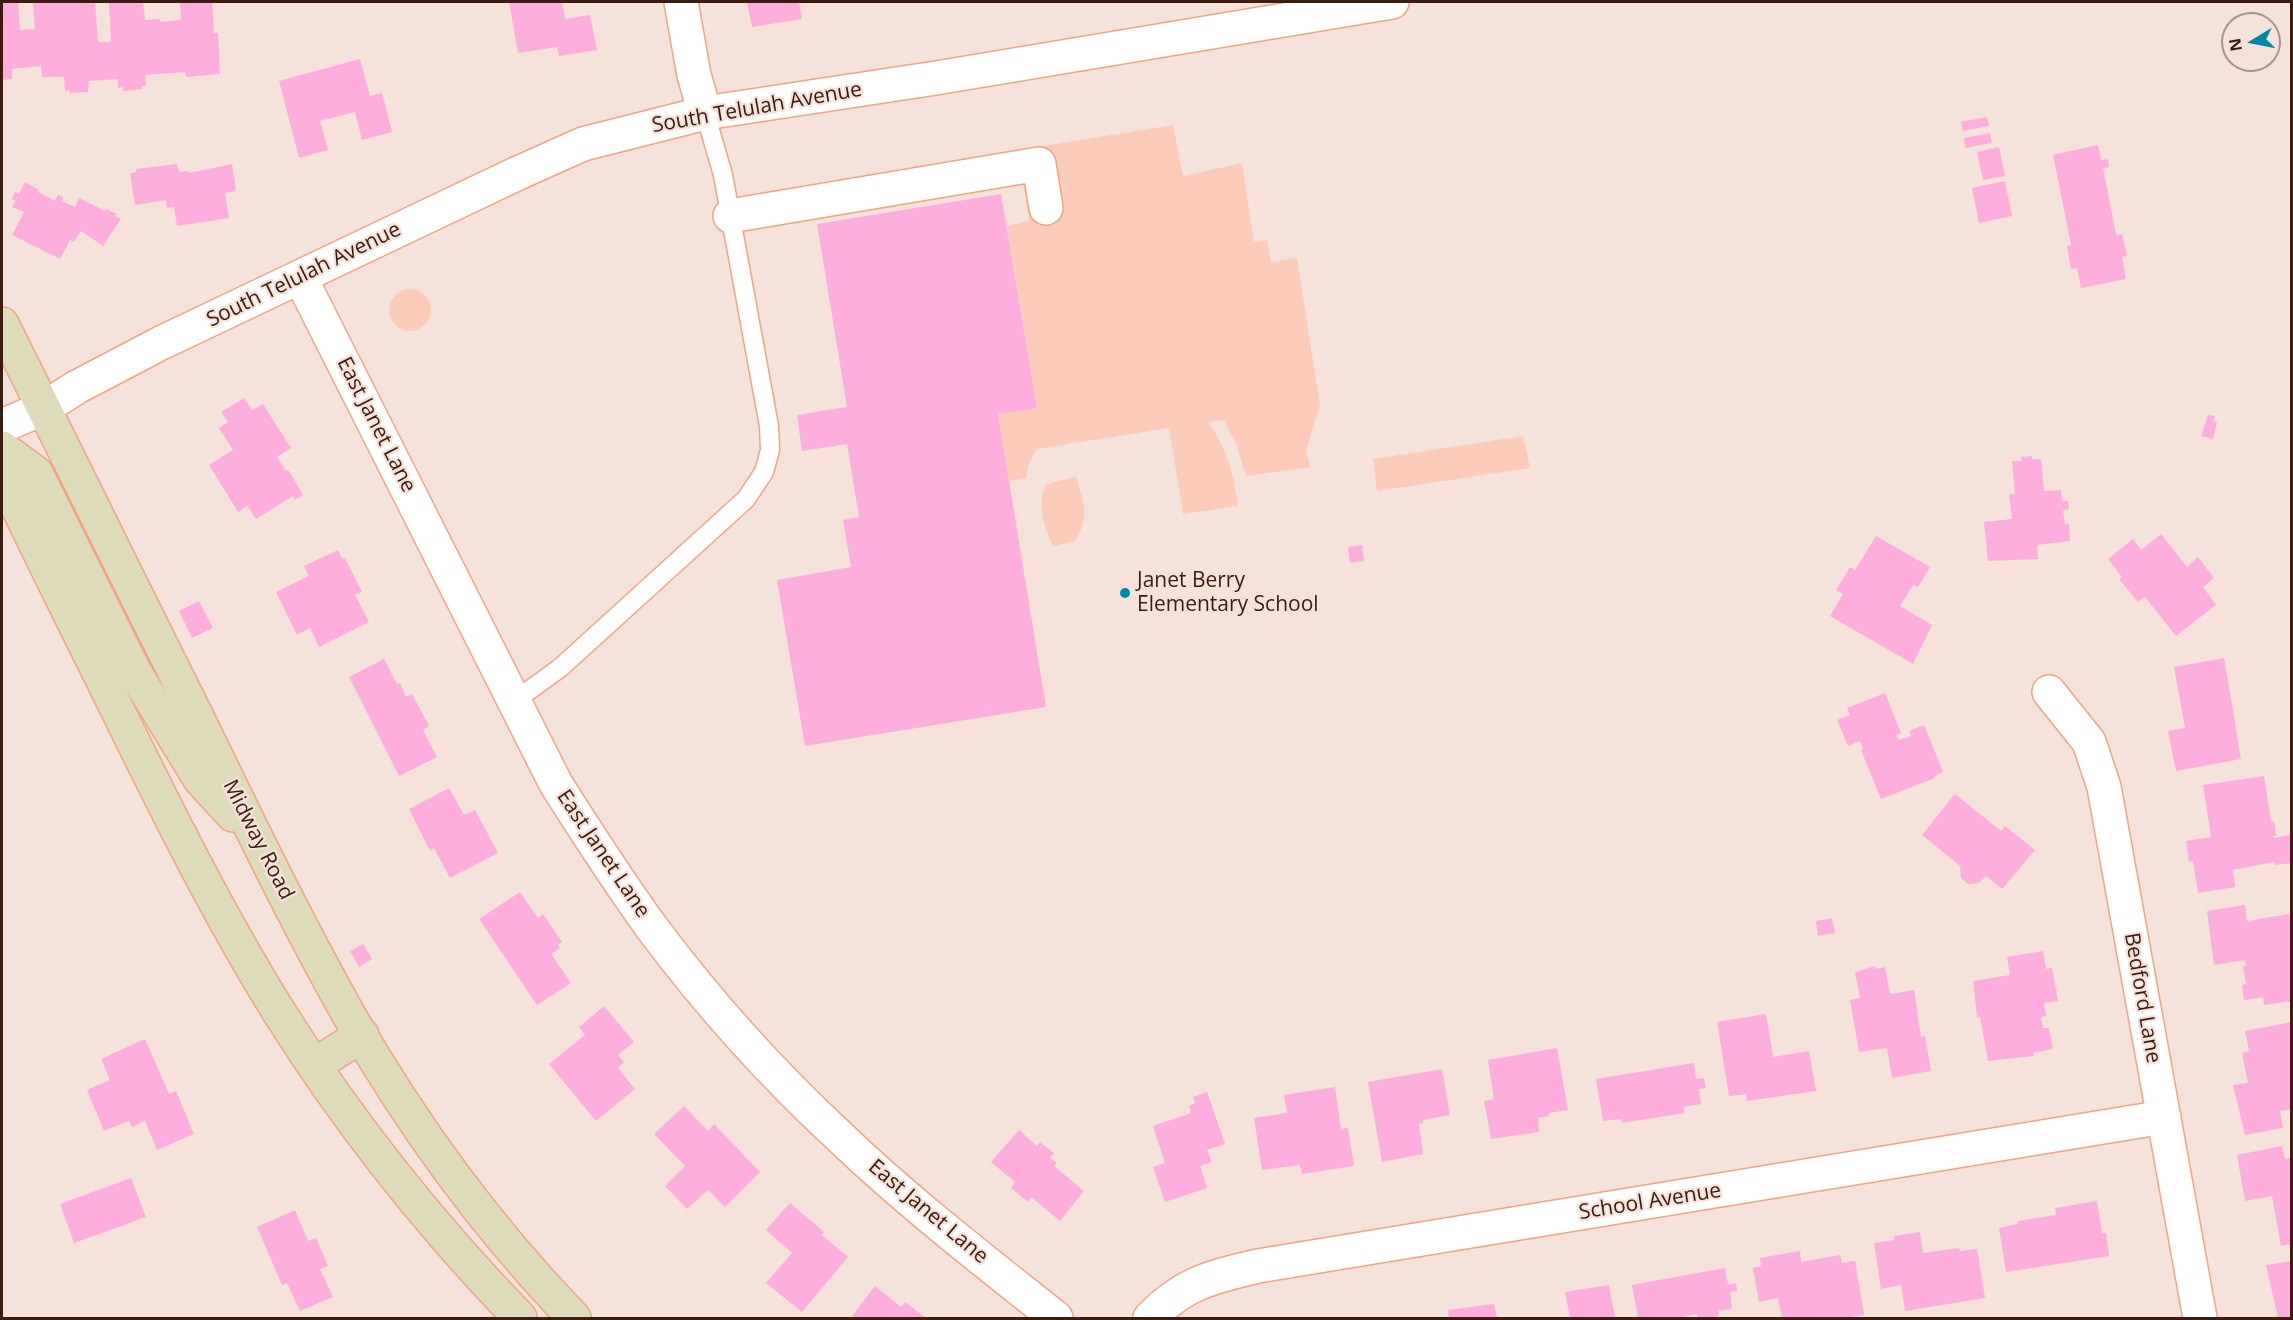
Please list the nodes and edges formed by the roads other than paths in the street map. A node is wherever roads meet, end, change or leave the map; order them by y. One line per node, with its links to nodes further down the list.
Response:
1 (681, 2): 4 (street)
2 (1386, 2): 3 (street, South Telulah Avenue); 4 (street, South Telulah Avenue)
3 (1392, 2)
4 (705, 113): 6 (lane); 7 (street, South Telulah Avenue)
5 (1046, 208): 6 (street)
6 (730, 216): 15 (lane)
7 (300, 277): 10 (street, South Telulah Avenue); 15 (street, East Janet Lane)
8 (2, 324): 10 (main road, Midway Road)
9 (2, 380): 10 (main road)
10 (44, 408): 11 (street, South Telulah Avenue); 16 (main road, Midway Road)
11 (2, 426)
12 (2, 448): 16 (main road)
13 (2, 474): 18 (main road)
14 (2049, 692): 19 (street, Bedford Lane)
15 (513, 702): 22 (street, East Janet Lane)
16 (259, 843): 17 (main road, Midway Road)
17 (362, 1035): 18 (main road); 21 (main road, Midway Road)
18 (315, 1065): 20 (main road)
19 (2164, 1117): 23 (street, School Avenue); 24 (street, Bedford Lane)
20 (520, 1318)
21 (574, 1318)
22 (1056, 1318)
23 (1150, 1318)
24 (2200, 1318)

